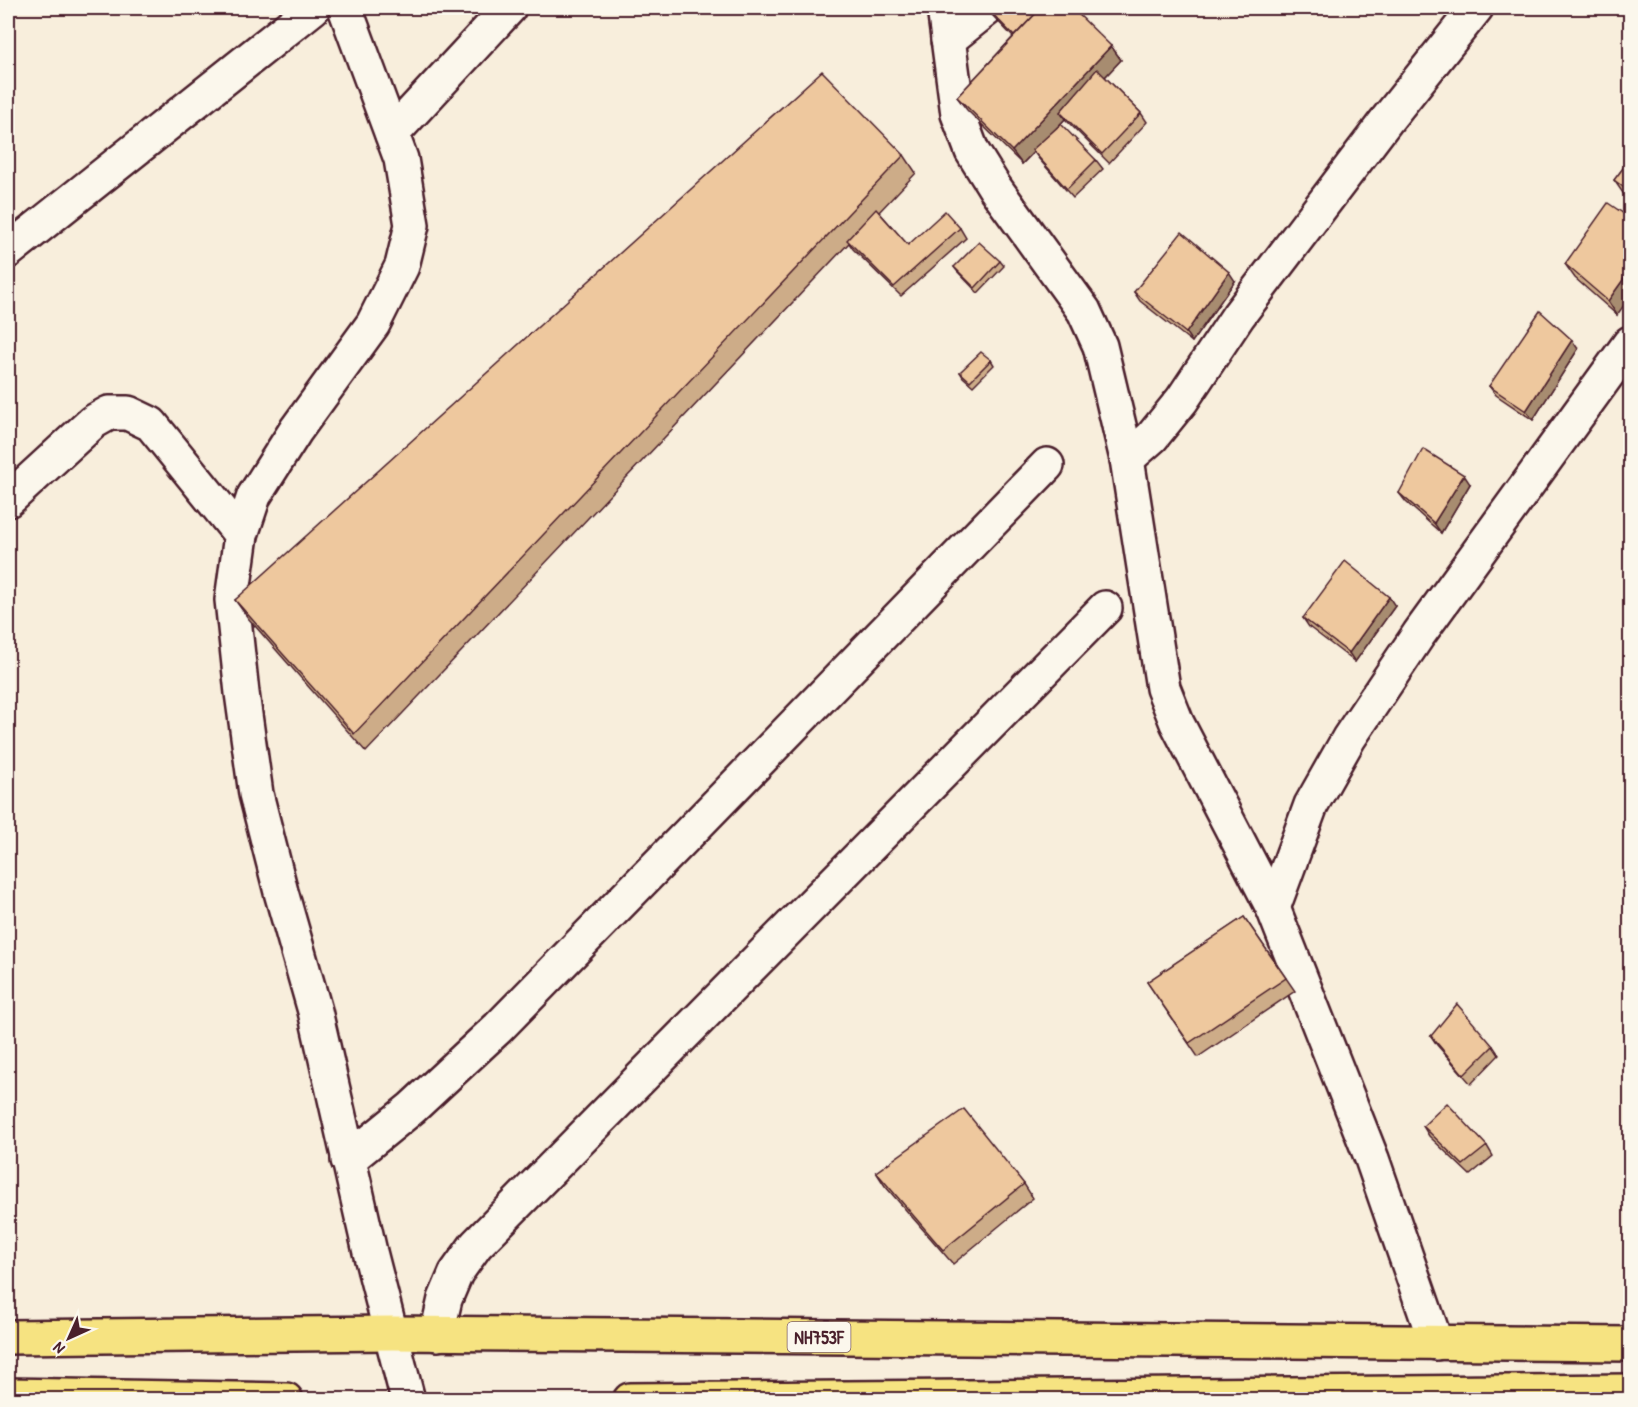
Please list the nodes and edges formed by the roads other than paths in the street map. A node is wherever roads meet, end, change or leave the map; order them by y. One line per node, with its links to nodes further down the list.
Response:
1 (313, 8): 9 (street)
2 (345, 8): 8 (street)
3 (509, 8): 8 (street)
4 (944, 8): 7 (street)
5 (988, 8): 7 (street)
6 (1476, 8): 11 (street)
7 (948, 40): 11 (street)
8 (392, 134): 14 (street)
9 (8, 251)
10 (1630, 343): 16 (street)
11 (1127, 459): 16 (street)
12 (1047, 465): 17 (street)
13 (8, 500): 14 (street)
14 (241, 535): 17 (street)
15 (1105, 608): 19 (street)
16 (1273, 908): 21 (street)
17 (348, 1160): 18 (street)
18 (392, 1333): 19 (highway, NH753F); 20 (highway, NH753F); 30 (street)
19 (437, 1334): 21 (highway, NH753F)
20 (8, 1337)
21 (1436, 1343): 22 (highway, NH753F)
22 (1630, 1344)
23 (1630, 1391): 26 (highway)
24 (8, 1395): 27 (highway)
25 (1329, 1396): 26 (highway); 28 (highway)
26 (1438, 1396)
27 (132, 1398): 29 (highway)
28 (1032, 1398): 31 (highway)
29 (286, 1400)
30 (408, 1400)
31 (630, 1400)

